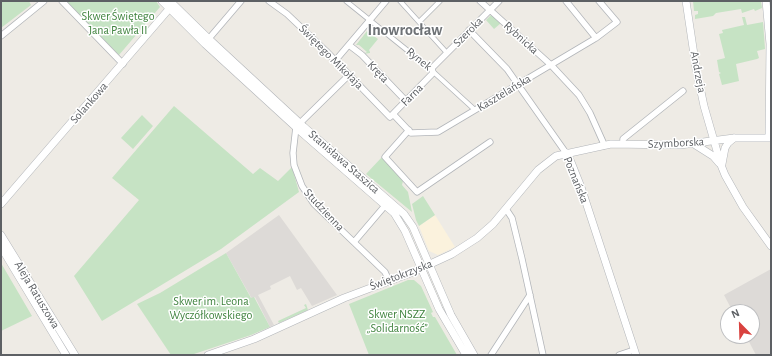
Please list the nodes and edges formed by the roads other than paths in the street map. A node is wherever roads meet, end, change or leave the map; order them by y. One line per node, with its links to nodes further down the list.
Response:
1 (44, 1): 22 (street)
2 (62, 1): 28 (street)
3 (162, 1): 16 (street, Stanisława Staszica)
4 (241, 1): 24 (street)
5 (269, 1): 27 (street, Świętego Mikołaja)
6 (346, 1): 19 (street, Rynek)
7 (386, 1): 19 (street)
8 (400, 1): 20 (street, Rynek)
9 (440, 1): 20 (street)
10 (480, 1): 17 (street, Rybnicka)
11 (499, 1): 17 (street, Szeroka)
12 (566, 1): 23 (street)
13 (599, 1): 23 (street, Kasztelańska)
14 (686, 1): 41 (street, Andrzeja)
15 (766, 1): 18 (street)
16 (172, 4): 24 (street, Stanisława Staszica); 28 (street, Solankowa)
17 (491, 10): 21 (street, Szeroka); 29 (street, Rybnicka)
18 (769, 17): 40 (street)
19 (370, 21): 25 (street); 30 (street, Rynek)
20 (419, 22): 26 (street, Rynek)
21 (469, 30): 26 (street, Szeroka); 32 (street, Poznańska)
22 (1, 36)
23 (596, 38): 29 (street, Kasztelańska)
24 (207, 42): 37 (street, Stanisława Staszica)
25 (349, 45): 27 (street); 34 (street, Kręta)
26 (447, 53): 30 (street, Rynek)
27 (336, 61): 31 (street, Świętego Mikołaja)
28 (123, 64): 48 (street, Solankowa)
29 (551, 65): 32 (street, Kasztelańska); 45 (street, Rybnicka)
30 (433, 73): 34 (street, Farna); 35 (street)
31 (349, 75): 36 (street, Świętego Mikołaja); 37 (street)
32 (518, 85): 35 (street, Kasztelańska); 46 (street, Poznańska)
33 (683, 91): 43 (street)
34 (406, 101): 36 (street, Farna)
35 (475, 110): 38 (street, Kasztelańska)
36 (391, 116): 38 (street, Świętego Mikołaja)
37 (298, 125): 52 (street, Studzienna); 55 (street, Stanisława Staszica); 56 (street, Stanisława Staszica)
38 (409, 130): 42 (street)
39 (734, 138): 40 (street); 41 (street); 47 (street)
40 (770, 138)
41 (715, 141): 44 (street, Szymborska); 47 (street, Szymborska)
42 (490, 142)
43 (623, 144): 44 (street, Szymborska); 45 (street, Szymborska)
44 (694, 144): 47 (street)
45 (604, 146): 46 (street, Szymborska)
46 (566, 153): 50 (street, Świętokrzyska); 60 (street, Poznańska)
47 (721, 165): 53 (street, Szymborska)
48 (1, 204)
49 (383, 208): 52 (street)
50 (506, 209): 55 (street, Świętokrzyska); 58 (street)
51 (1, 235): 59 (street, Aleja Ratuszowa)
52 (354, 242): 57 (street, Studzienna)
53 (771, 246)
54 (1, 247): 59 (street, Aleja Ratuszowa)
55 (429, 265): 56 (street, Świętokrzyska); 65 (street, Stanisława Staszica)
56 (421, 268): 57 (street, Świętokrzyska); 64 (street, Stanisława Staszica)
57 (389, 280): 63 (street, Świętokrzyska)
58 (530, 296): 66 (street); 67 (street)
59 (62, 343): 61 (street, Aleja Ratuszowa); 62 (street, Aleja Ratuszowa)
60 (635, 353): 68 (street)
61 (66, 355)
62 (75, 355)
63 (208, 355)
64 (466, 355)
65 (474, 355)
66 (491, 355)
67 (543, 355)
68 (619, 355)

